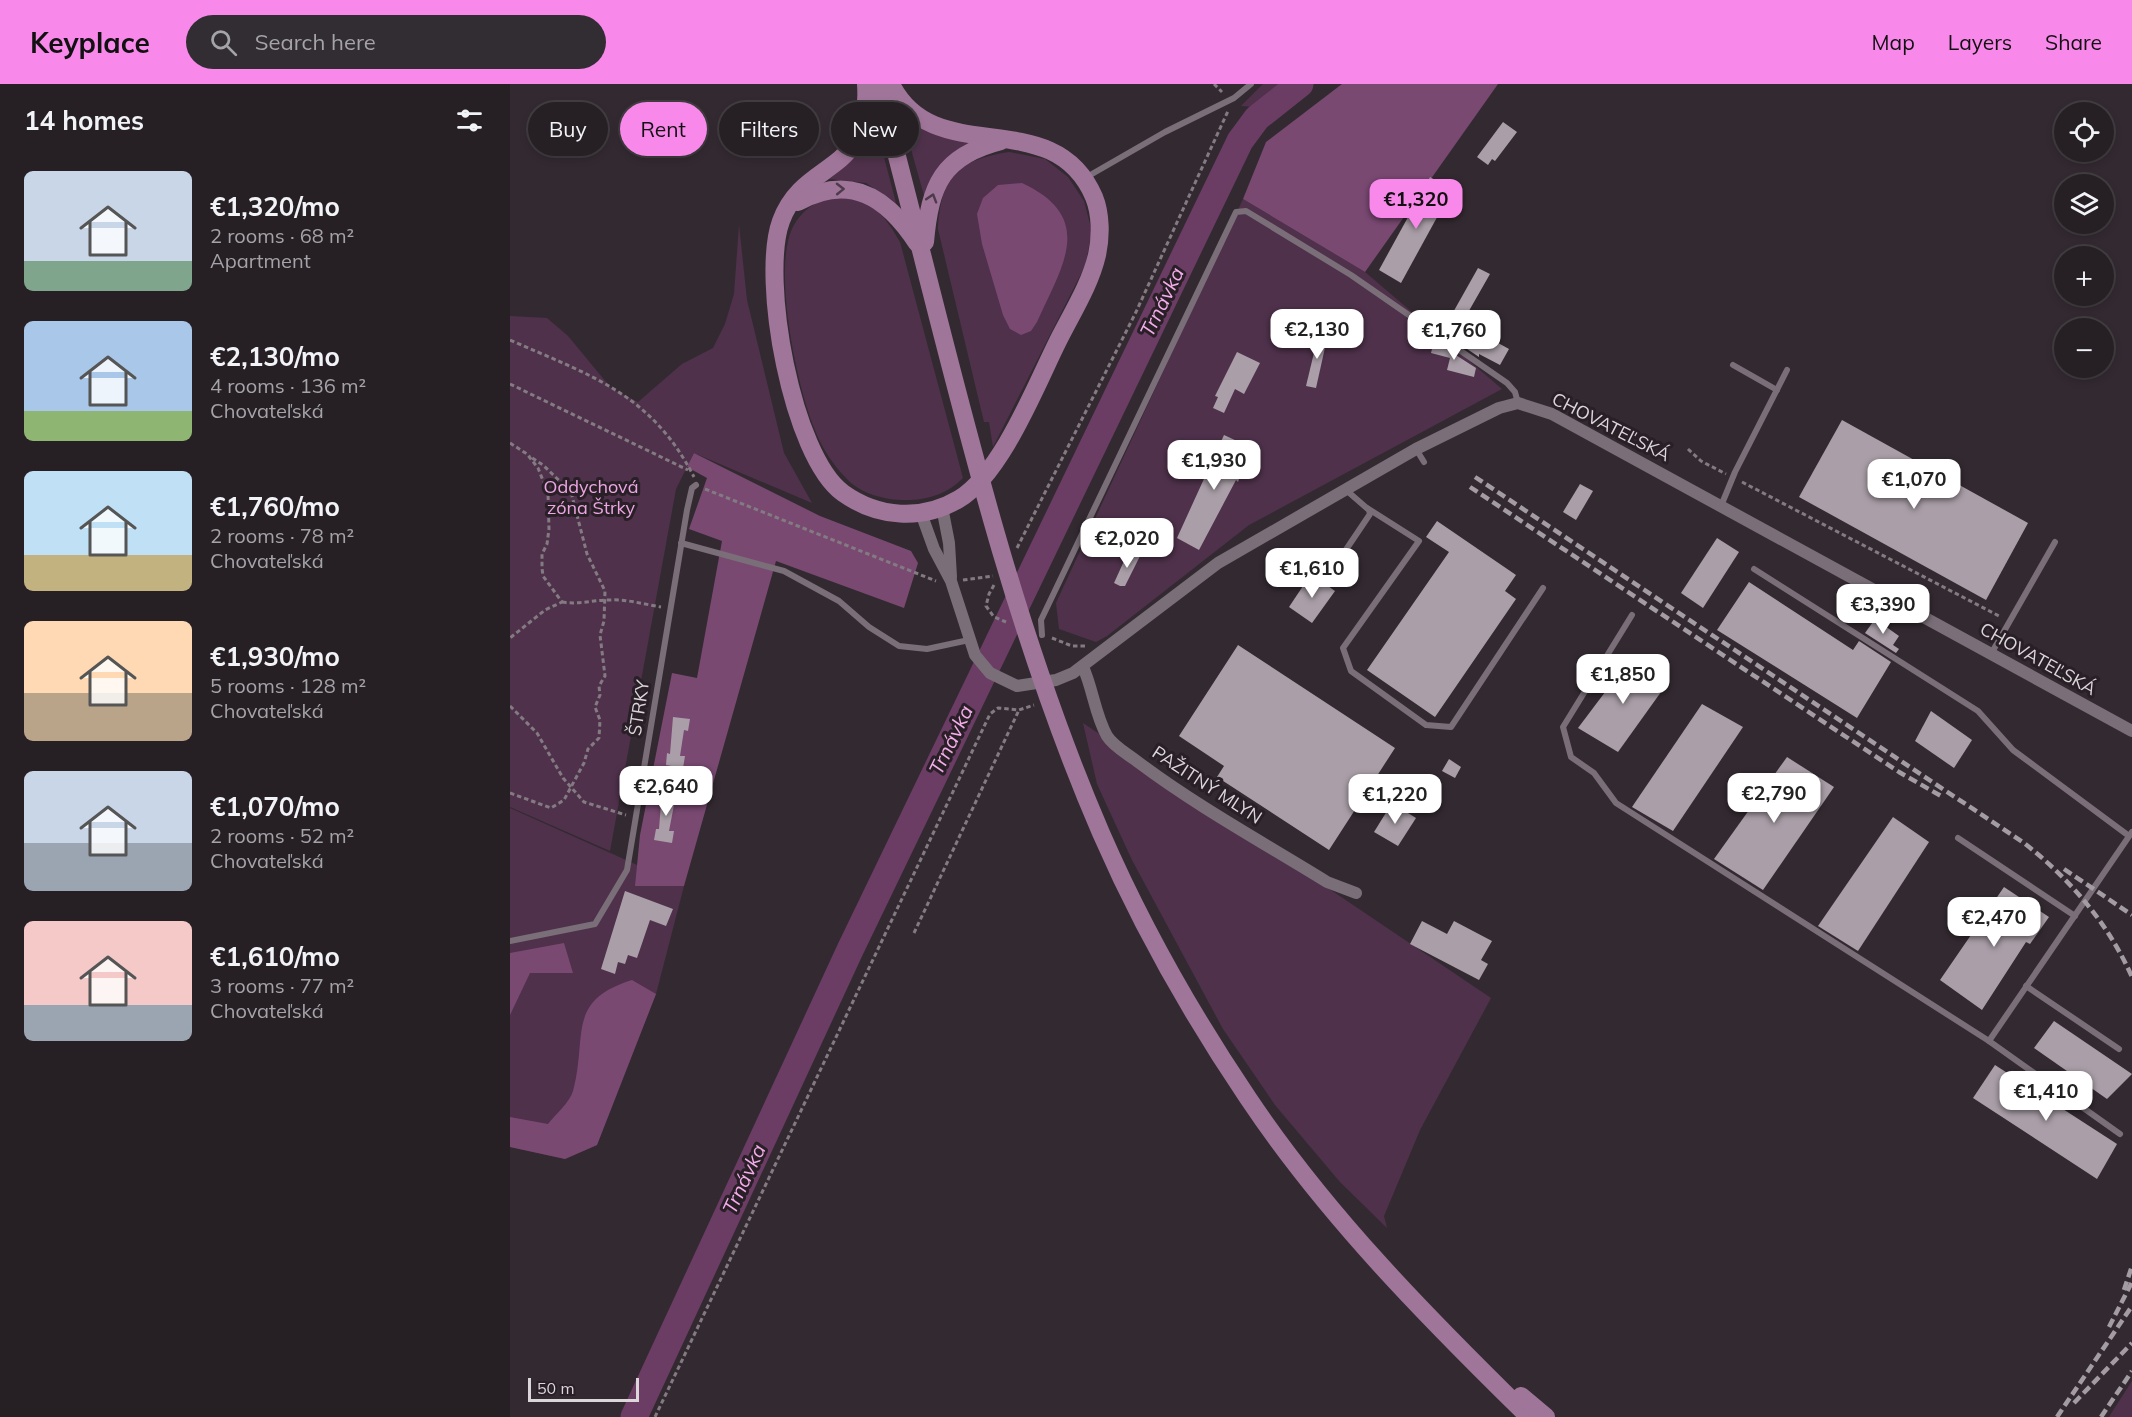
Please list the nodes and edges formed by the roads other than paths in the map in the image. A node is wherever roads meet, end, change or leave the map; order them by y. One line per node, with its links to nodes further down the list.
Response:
1 (866, 84): 7 (main road)
2 (878, 84): 8 (main road)
3 (891, 84): 5 (main road)
4 (1251, 84): 6 (lane)
5 (1010, 138): 6 (main road); 8 (main road, one-way to 5)
6 (1084, 178): 18 (main road)
7 (787, 209): 8 (main road, one-way to 8); 20 (main road)
8 (924, 256): 42 (main road)
9 (1733, 365): 11 (lane)
10 (1787, 370): 11 (lane)
11 (1777, 390): 17 (lane)
12 (1518, 403): 13 (street); 17 (street, CHOVATEĽSKÁ); 28 (lane)
13 (1416, 449): 14 (lane); 16 (street)
14 (1425, 462)
15 (696, 485): 22 (lane, ŠTRKY)
16 (1346, 490): 19 (lane); 31 (street)
17 (1721, 506): 30 (street, CHOVATEĽSKÁ)
18 (942, 507): 20 (main road); 25 (street)
19 (1366, 508): 23 (lane); 26 (lane)
20 (921, 513): 25 (street)
21 (2055, 542): 30 (lane)
22 (681, 543): 29 (lane); 37 (lane, ŠTRKY)
23 (1333, 569)
24 (1754, 569): 33 (lane)
25 (946, 581): 29 (street)
26 (1543, 588)
27 (1632, 615): 39 (lane)
28 (1042, 635)
29 (969, 640): 31 (street)
30 (1991, 654): 32 (street, CHOVATEĽSKÁ)
31 (1083, 667): 35 (street, PAŽITNÝ MLYN)
32 (2132, 731)
33 (2131, 834): 36 (lane)
34 (1958, 838): 36 (lane)
35 (1356, 893)
36 (2074, 916): 38 (lane)
37 (510, 941)
38 (2026, 986): 39 (lane); 40 (lane)
39 (1989, 1041): 41 (lane)
40 (2118, 1048)
41 (2120, 1134)
42 (1474, 1361): 43 (main road); 44 (main road)
43 (1529, 1417)
44 (1546, 1417)

